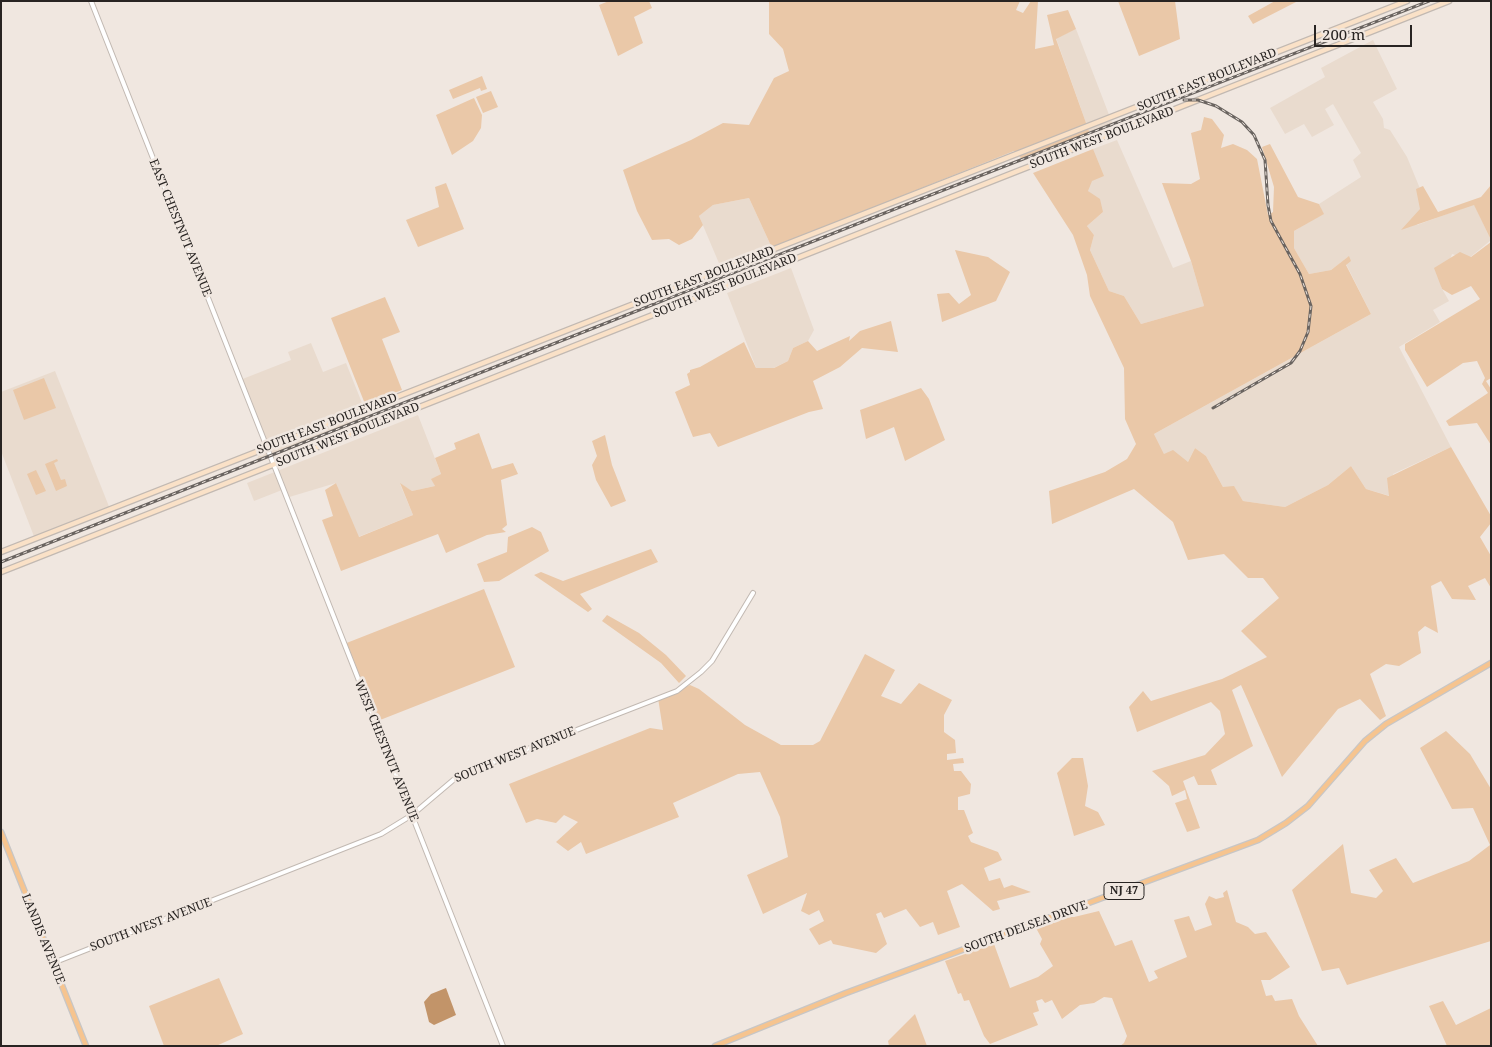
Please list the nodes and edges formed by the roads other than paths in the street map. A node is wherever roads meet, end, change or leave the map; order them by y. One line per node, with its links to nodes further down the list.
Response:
1 (91, 1): 6 (street, EAST CHESTNUT AVENUE)
2 (1407, 1): 4 (main road, SOUTH EAST BOULEVARD)
3 (1449, 1): 5 (main road, SOUTH WEST BOULEVARD)
4 (678, 288): 5 (main road); 6 (main road, SOUTH EAST BOULEVARD)
5 (684, 302): 8 (main road, SOUTH WEST BOULEVARD)
6 (267, 448): 7 (street, EAST CHESTNUT AVENUE); 9 (main road, SOUTH EAST BOULEVARD)
7 (270, 456): 8 (street, WEST CHESTNUT AVENUE)
8 (274, 465): 10 (main road, SOUTH WEST BOULEVARD); 13 (street, WEST CHESTNUT AVENUE)
9 (1, 552)
10 (1, 572)
11 (753, 593): 13 (street, SOUTH WEST AVENUE)
12 (1491, 663): 18 (main road, SOUTH DELSEA DRIVE / NJ 47)
13 (412, 815): 15 (street, SOUTH WEST AVENUE); 17 (street, WEST CHESTNUT AVENUE)
14 (1, 832): 15 (main road, LANDIS AVENUE)
15 (53, 963): 16 (main road, LANDIS AVENUE)
16 (86, 1046)
17 (503, 1046)
18 (715, 1046)

